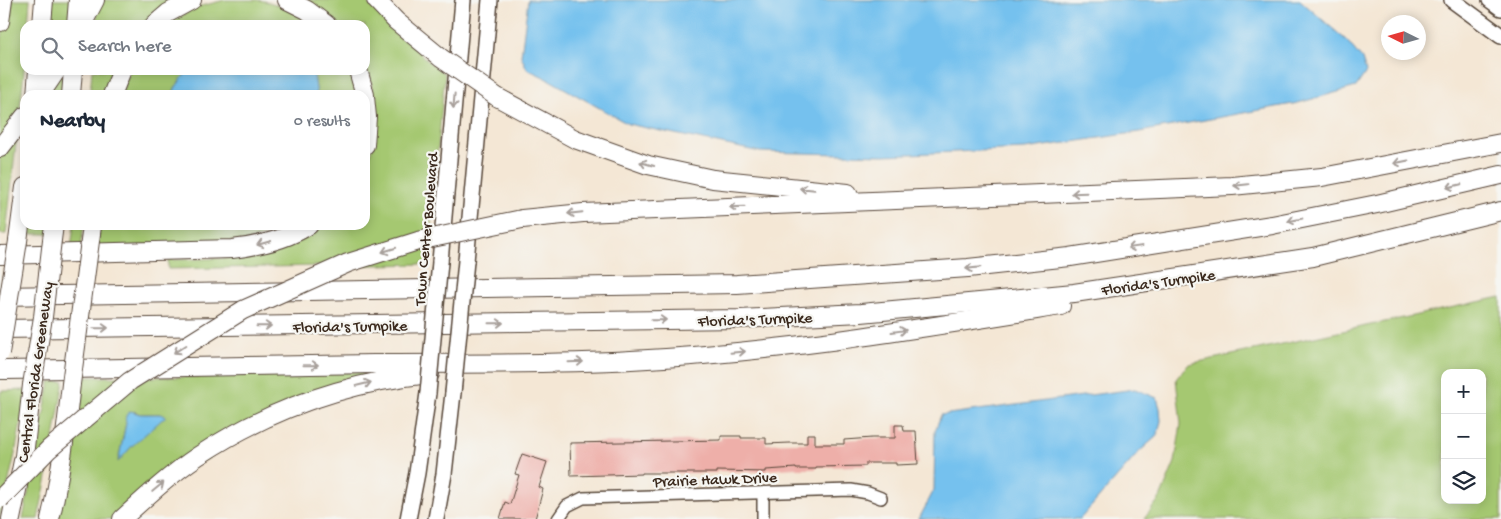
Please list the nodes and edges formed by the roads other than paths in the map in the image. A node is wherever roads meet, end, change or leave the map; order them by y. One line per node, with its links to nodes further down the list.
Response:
1 (3, 0): 18 (highway)
2 (44, 0): 13 (highway)
3 (78, 0): 14 (highway)
4 (95, 0): 15 (highway)
5 (192, 0): 16 (highway)
6 (287, 0): 17 (highway)
7 (376, 0): 34 (highway, one-way to 7, bridge)
8 (464, 0): 53 (main road, Town Center Boulevard, one-way to 53, bridge)
9 (490, 0): 54 (main road, bridge)
10 (1452, 0): 19 (main road)
11 (1490, 0): 12 (main road)
12 (1501, 8)
13 (42, 20)
14 (76, 20)
15 (85, 20)
16 (159, 20)
17 (320, 20)
18 (0, 22)
19 (1501, 36)
20 (38, 75): 25 (highway)
21 (54, 75): 26 (highway)
22 (73, 75): 27 (highway)
23 (120, 75): 28 (highway)
24 (359, 75): 29 (highway)
25 (36, 90)
26 (43, 90)
27 (71, 90)
28 (114, 90)
29 (363, 90)
30 (20, 122): 32 (highway)
31 (1501, 143): 34 (highway, one-way to 34)
32 (0, 148)
33 (1501, 174): 42 (highway, one-way to 42)
34 (961, 198): 49 (highway, one-way to 49, bridge)
35 (1501, 212): 41 (highway, Florida's Turnpike)
36 (20, 226): 44 (highway, bridge)
37 (91, 230): 51 (highway, bridge)
38 (299, 230): 40 (highway, one-way to 40)
39 (53, 232): 50 (highway, Central Florida GreeneWay, bridge)
40 (0, 256)
41 (1312, 257): 43 (highway, Florida's Turnpike, one-way to 41); 45 (highway, one-way to 41)
42 (0, 296)
43 (0, 329)
44 (0, 353)
45 (527, 363): 46 (highway, one-way to 45); 52 (highway, one-way to 45)
46 (0, 370)
47 (763, 493): 48 (street, Prairie Hawk Drive); 55 (street, Prairie Hawk Drive); 56 (street)
48 (881, 498)
49 (0, 499)
50 (10, 519)
51 (50, 519)
52 (122, 519)
53 (408, 519)
54 (436, 519)
55 (558, 519)
56 (763, 519)

